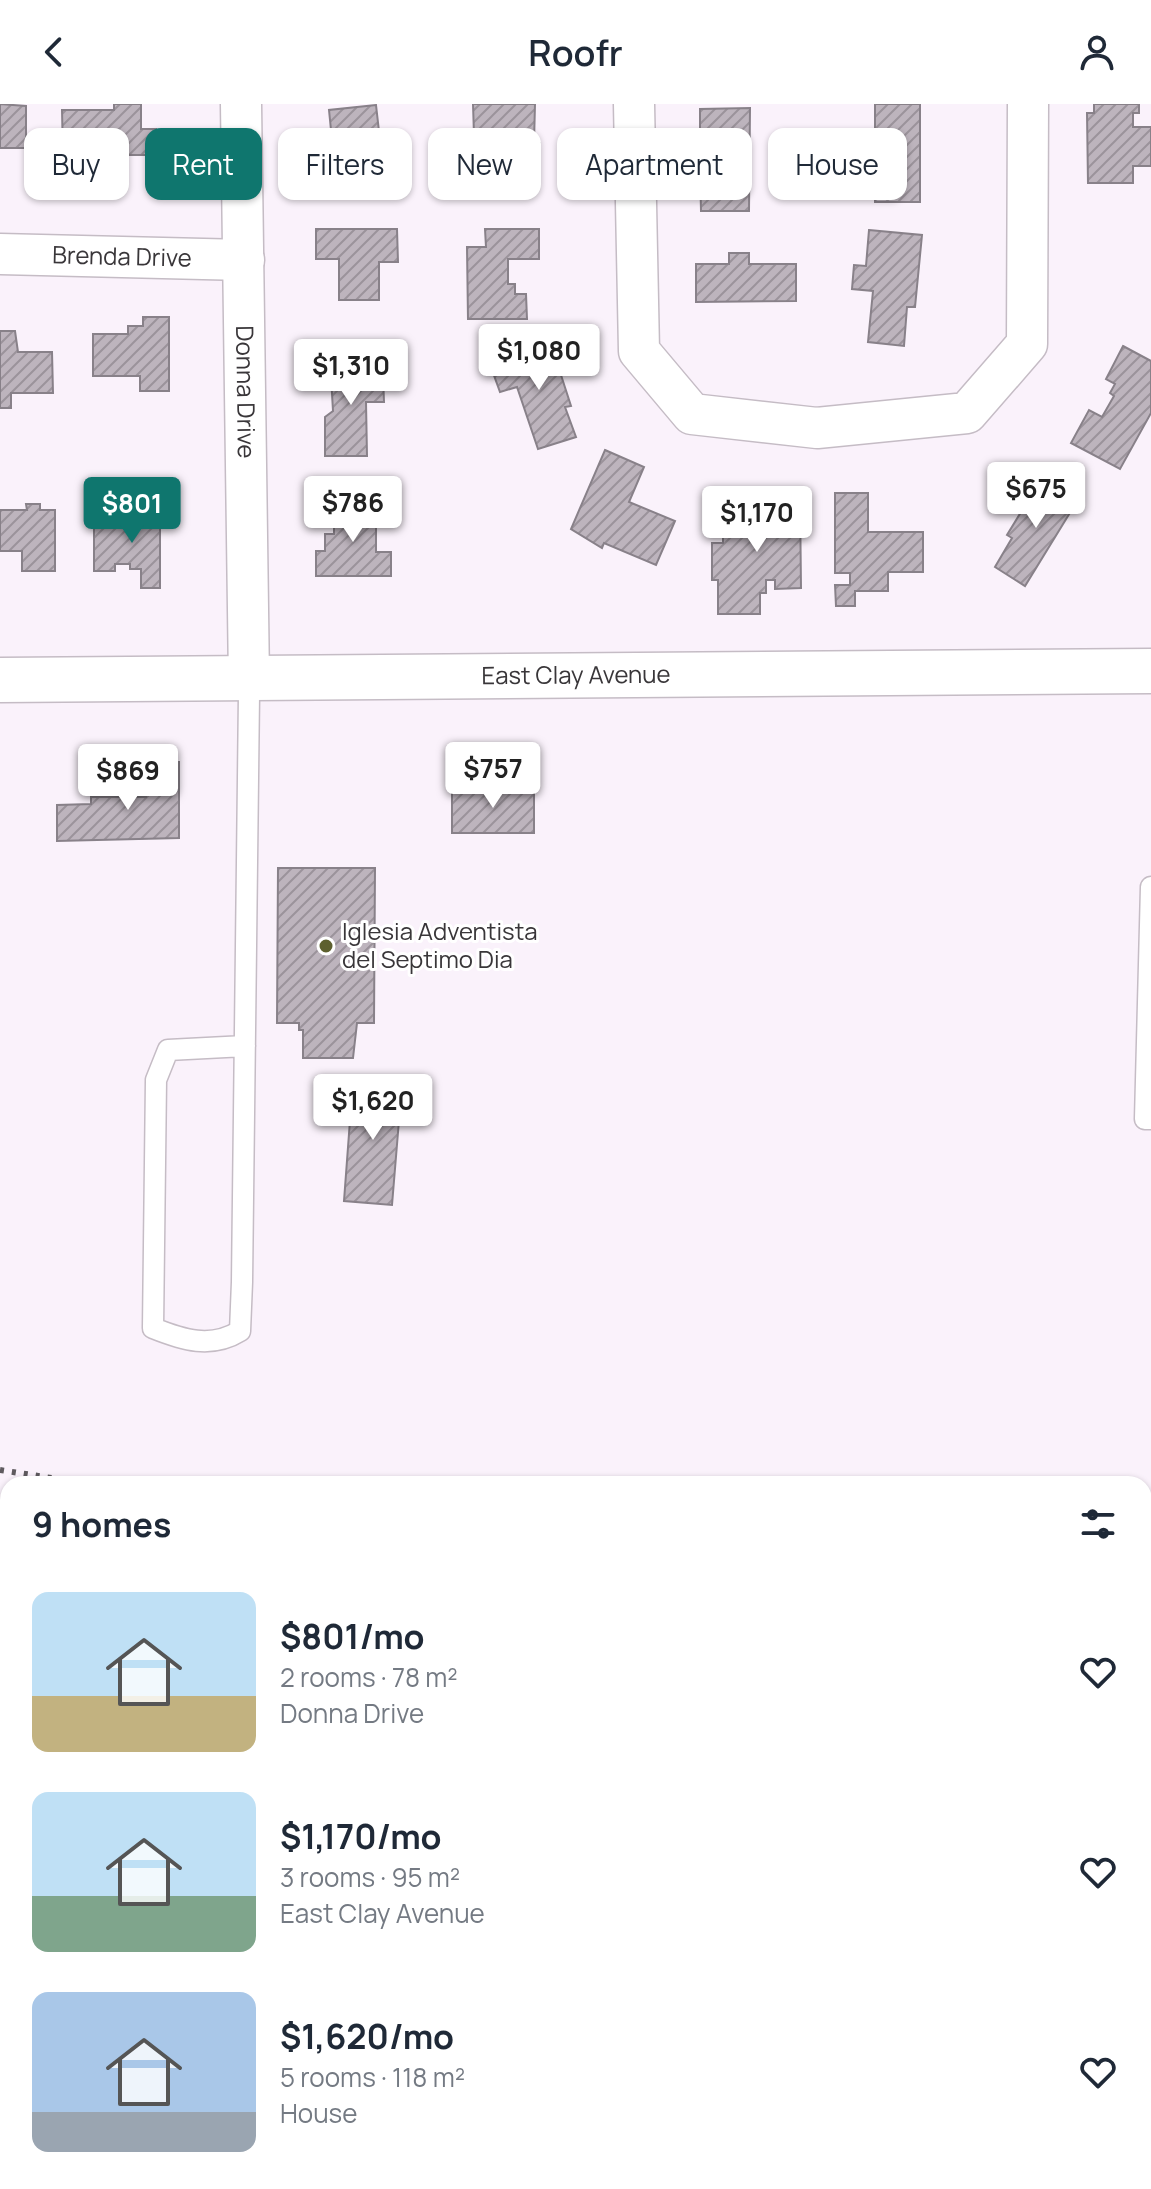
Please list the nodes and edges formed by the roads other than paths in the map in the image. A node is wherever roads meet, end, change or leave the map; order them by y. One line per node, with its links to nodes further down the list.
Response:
1 (241, 104): 5 (street, Donna Drive)
2 (634, 104): 3 (street)
3 (1028, 104)
4 (0, 254): 5 (street, Brenda Drive)
5 (244, 260): 8 (street, Donna Drive)
6 (1151, 671): 8 (street, East Clay Avenue)
7 (0, 680): 8 (street, East Clay Avenue)
8 (249, 681): 10 (lane)
9 (1151, 887): 11 (lane)
10 (245, 1046): 10 (lane)
11 (1151, 1119)

